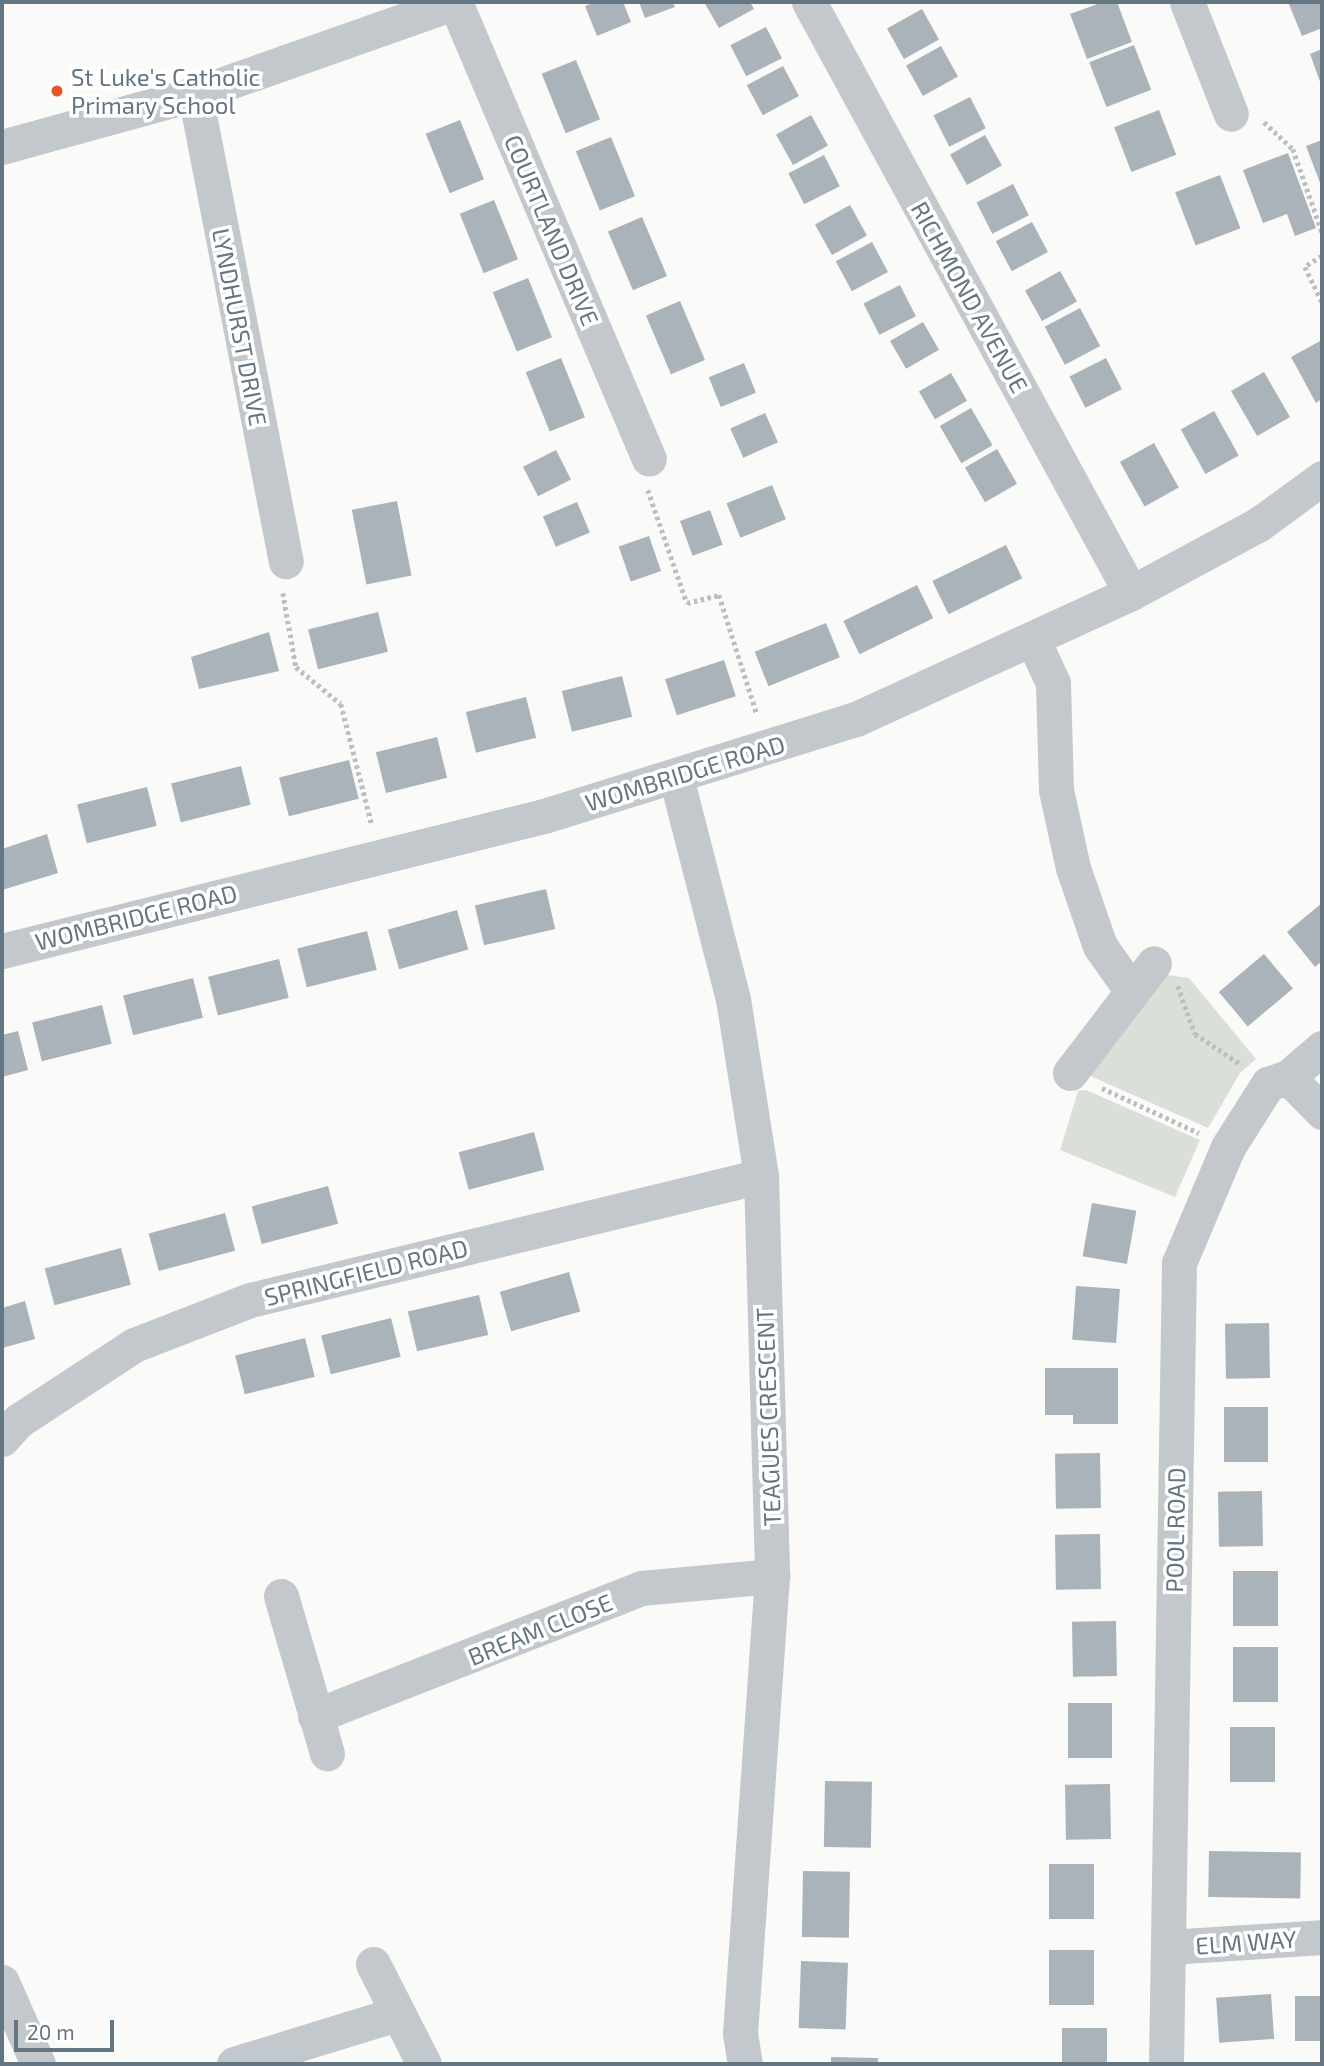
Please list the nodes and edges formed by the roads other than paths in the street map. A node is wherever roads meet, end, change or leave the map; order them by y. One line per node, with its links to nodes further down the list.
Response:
1 (456, 2): 4 (street); 7 (street, COURTLAND DRIVE)
2 (809, 2): 10 (street, RICHMOND AVENUE)
3 (1187, 2): 5 (street)
4 (195, 94): 6 (street); 9 (street, LYNDHURST DRIVE)
5 (1231, 114)
6 (2, 147)
7 (649, 458)
8 (1322, 478): 10 (street, WOMBRIDGE ROAD)
9 (286, 561)
10 (1131, 593): 11 (street, WOMBRIDGE ROAD)
11 (1034, 642): 12 (street, WOMBRIDGE ROAD); 15 (street)
12 (676, 778): 13 (street, WOMBRIDGE ROAD); 20 (street, TEAGUES CRESCENT)
13 (2, 951)
14 (1154, 963): 15 (street)
15 (1131, 990): 17 (street)
16 (1322, 1048): 18 (street, POOL ROAD)
17 (1070, 1073)
18 (1278, 1080): 19 (street); 27 (street, POOL ROAD)
19 (1322, 1112)
20 (761, 1176): 21 (street, SPRINGFIELD ROAD); 22 (street, TEAGUES CRESCENT)
21 (2, 1438)
22 (772, 1576): 24 (street, BREAM CLOSE); 34 (street, TEAGUES CRESCENT)
23 (281, 1596): 24 (street)
24 (315, 1716): 25 (street)
25 (327, 1753)
26 (1322, 1937): 27 (street, ELM WAY)
27 (1169, 1947): 35 (street, POOL ROAD)
28 (373, 1964): 30 (street)
29 (2, 1982): 31 (street)
30 (397, 2014): 32 (street); 33 (street)
31 (38, 2064)
32 (234, 2064)
33 (424, 2064)
34 (745, 2064)
35 (1166, 2064)

